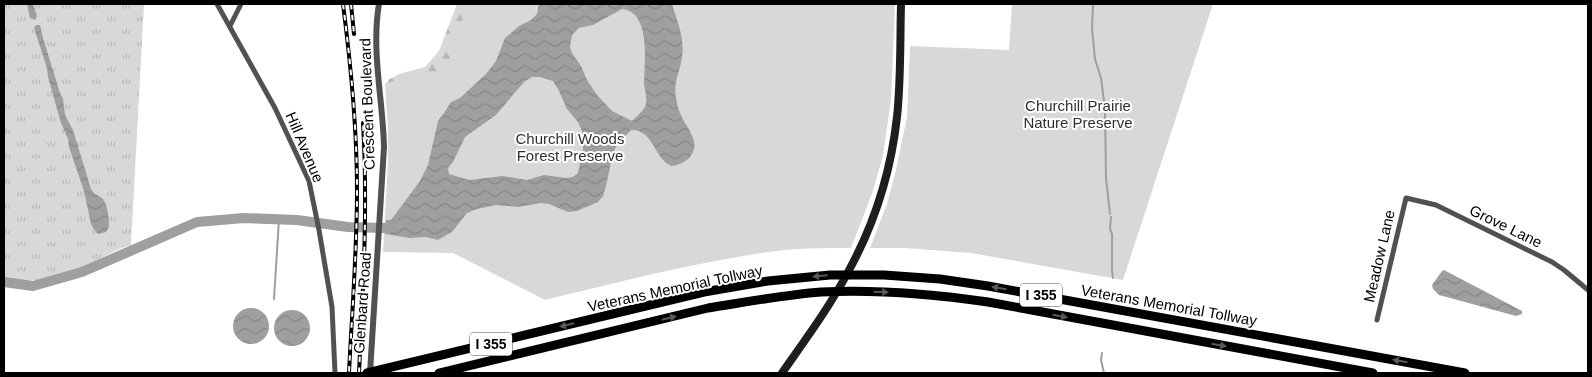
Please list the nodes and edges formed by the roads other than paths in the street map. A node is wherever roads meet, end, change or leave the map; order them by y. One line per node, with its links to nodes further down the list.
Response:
1 (217, 4): 5 (street, Hill Avenue)
2 (241, 4): 5 (street)
3 (378, 4): 7 (street, Crescent Boulevard)
4 (901, 4): 14 (main road)
5 (230, 26): 11 (street, Hill Avenue)
6 (1406, 198): 8 (street, Grove Lane); 9 (street, Meadow Lane)
7 (379, 234): 12 (street, Glenbard Road)
8 (1588, 290)
9 (1377, 320)
10 (1445, 370): 12 (highway, Veterans Memorial Tollway / I 355, one-way to 12); 16 (highway, Veterans Memorial Tollway / I 355); 17 (highway)
11 (335, 373)
12 (369, 373)
13 (439, 373): 15 (highway, Veterans Memorial Tollway / I 355, one-way to 15)
14 (782, 373)
15 (1373, 373)
16 (1465, 373)
17 (1471, 373)

